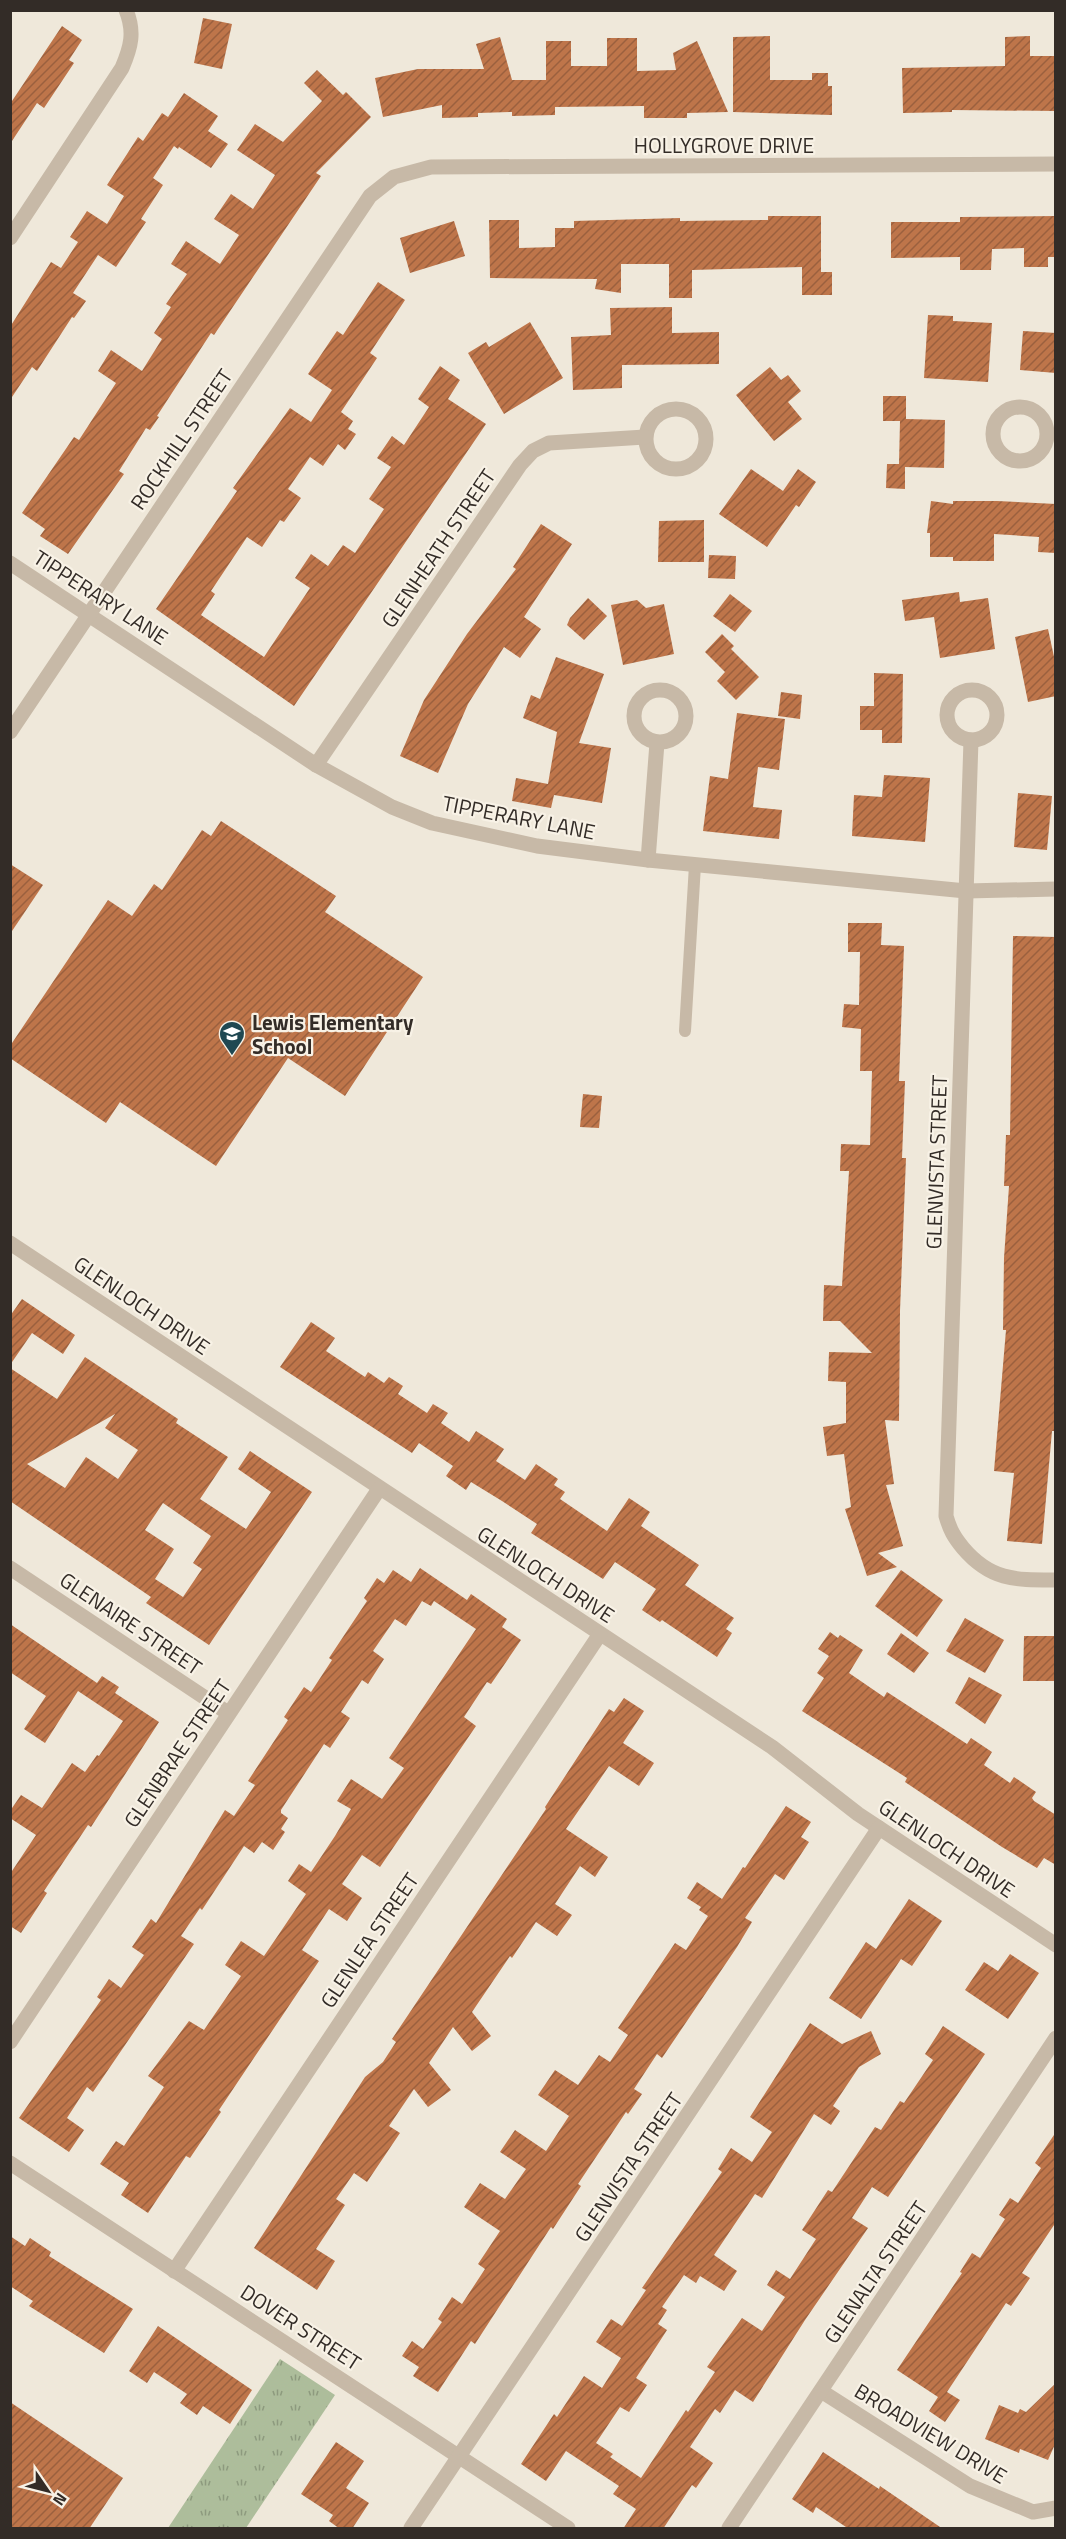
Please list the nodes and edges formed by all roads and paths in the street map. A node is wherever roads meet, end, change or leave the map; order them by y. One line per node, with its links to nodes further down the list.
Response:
1 (126, 10): 4 (street)
2 (1056, 164): 3 (street, HOLLYGROVE DRIVE)
3 (394, 177): 7 (street, ROCKHILL STREET)
4 (10, 238)
5 (645, 437): 5 (street); 11 (street, GLENHEATH STREET)
6 (10, 563): 7 (street, TIPPERARY LANE)
7 (89, 613): 8 (street, ROCKHILL STREET); 11 (street, TIPPERARY LANE)
8 (10, 732)
9 (970, 740): 15 (street, GLENVISTA STREET)
10 (657, 743): 12 (street)
11 (316, 765): 12 (street, TIPPERARY LANE)
12 (648, 860): 13 (street, TIPPERARY LANE)
13 (695, 865): 15 (street, TIPPERARY LANE); 16 (lane)
14 (1056, 889): 15 (street, TIPPERARY LANE)
15 (966, 891): 20 (street, GLENVISTA STREET)
16 (685, 1032)
17 (10, 1243): 18 (street, GLENLOCH DRIVE)
18 (379, 1489): 21 (street, GLENLOCH DRIVE); 22 (street, GLENBRAE STREET)
19 (10, 1568): 22 (street, GLENAIRE STREET)
20 (1056, 1580)
21 (600, 1634): 23 (street, GLENLOCH DRIVE); 28 (street, GLENLEA STREET)
22 (228, 1713): 26 (street, GLENBRAE STREET)
23 (879, 1828): 24 (street, GLENLOCH DRIVE); 30 (street, GLENVISTA STREET)
24 (1056, 1945)
25 (1056, 2038): 29 (street, GLENALTA STREET)
26 (10, 2042)
27 (10, 2163): 28 (street, DOVER STREET)
28 (174, 2271): 30 (street, DOVER STREET)
29 (821, 2391): 31 (street, BROADVIEW DRIVE); 34 (street, GLENALTA STREET)
30 (460, 2456): 32 (street, GLENVISTA STREET); 33 (street, DOVER STREET)
31 (1056, 2508)
32 (411, 2529)
33 (568, 2529)
34 (729, 2529)

